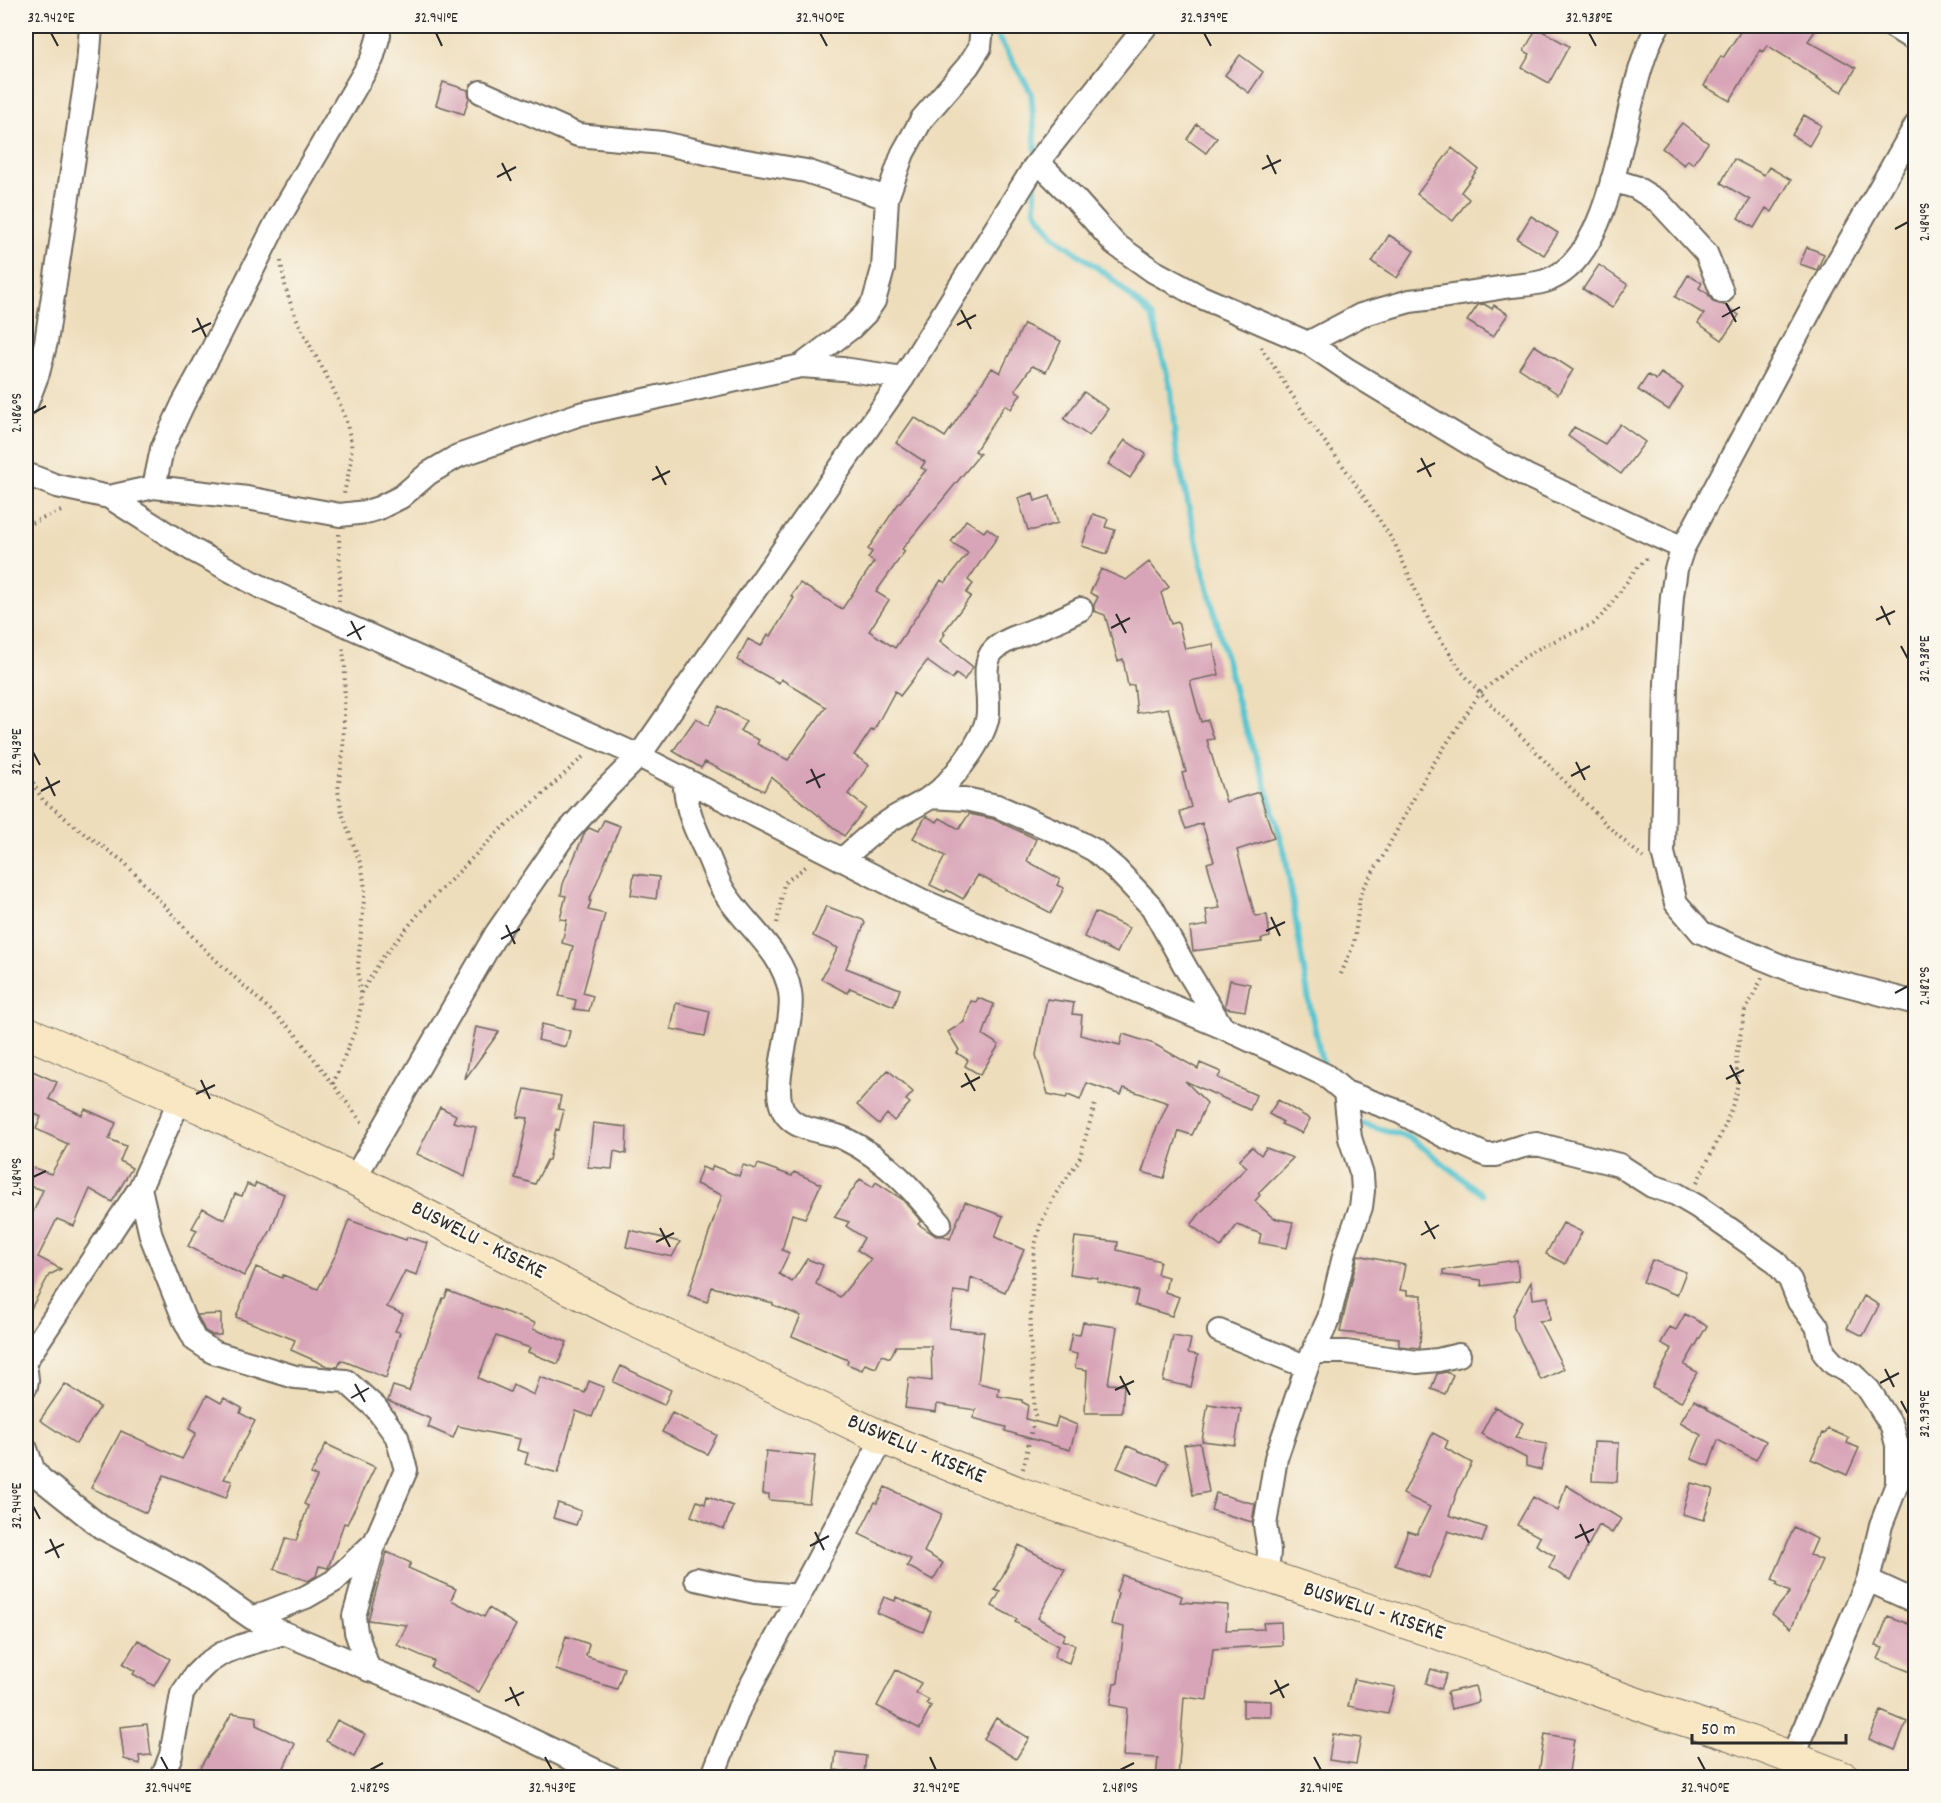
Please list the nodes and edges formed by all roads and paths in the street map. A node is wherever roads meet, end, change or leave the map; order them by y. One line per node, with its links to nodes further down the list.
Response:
1 (91, 26): 19 (street)
2 (378, 26): 13 (street)
3 (1146, 26): 10 (street)
4 (1658, 26): 11 (street)
5 (1892, 26): 7 (street)
6 (981, 36): 12 (street)
7 (1916, 41)
8 (481, 92): 12 (street)
9 (1916, 125): 25 (street)
10 (1041, 158): 16 (street); 18 (street)
11 (1612, 180): 14 (street); 16 (street)
12 (887, 198): 17 (street)
13 (275, 225): 21 (street); 23 (path)
14 (1722, 292)
15 (1258, 343): 28 (path)
16 (1308, 343): 24 (street)
17 (801, 366): 18 (street); 23 (street)
18 (903, 378): 30 (street)
19 (26, 405)
20 (26, 474): 22 (street)
21 (154, 487): 22 (street); 23 (street)
22 (110, 497): 27 (street)
23 (340, 515): 27 (path)
24 (1659, 537): 25 (street); 28 (path)
25 (1683, 548): 35 (street)
26 (1081, 609): 33 (street)
27 (339, 622): 29 (street); 39 (path)
28 (1480, 693): 35 (path); 38 (path)
29 (601, 739): 30 (street); 39 (path)
30 (639, 756): 32 (street); 47 (street)
31 (26, 766): 43 (path)
32 (684, 779): 34 (street); 36 (street)
33 (930, 797): 34 (street); 41 (street)
34 (833, 855): 36 (path); 41 (street)
35 (1671, 882): 37 (street)
36 (772, 953): 51 (street)
37 (1771, 962): 40 (street); 50 (path)
38 (1341, 974)
39 (361, 994): 43 (path)
40 (1916, 1002)
41 (1222, 1027): 44 (street)
42 (26, 1032): 45 (main road, BUSWELU - KISEKE)
43 (333, 1083): 47 (path)
44 (1345, 1092): 50 (street); 55 (street)
45 (180, 1099): 48 (main road, BUSWELU - KISEKE); 49 (street)
46 (1096, 1101): 60 (path)
47 (376, 1142): 48 (street)
48 (354, 1179): 58 (main road, BUSWELU - KISEKE)
49 (140, 1188): 54 (street); 61 (street)
50 (1689, 1201): 64 (street)
51 (940, 1223)
52 (1219, 1331): 55 (street)
53 (1459, 1355): 55 (street)
54 (26, 1360)
55 (1310, 1360): 62 (street)
56 (26, 1371): 57 (street)
57 (26, 1386)
58 (883, 1438): 60 (main road, BUSWELU - KISEKE); 65 (street)
59 (26, 1449): 67 (street)
60 (1019, 1493): 62 (main road, BUSWELU - KISEKE)
61 (375, 1542): 67 (street); 69 (street)
62 (1267, 1576): 70 (main road, BUSWELU - KISEKE)
63 (696, 1579): 65 (street)
64 (1868, 1580): 66 (street); 70 (street)
65 (799, 1596): 73 (street)
66 (1916, 1602)
67 (252, 1618): 68 (street)
68 (284, 1633): 69 (street); 71 (street)
69 (369, 1670): 72 (street)
70 (1792, 1756): 74 (main road, BUSWELU - KISEKE)
71 (162, 1778)
72 (611, 1778)
73 (712, 1778)
74 (1844, 1778)

